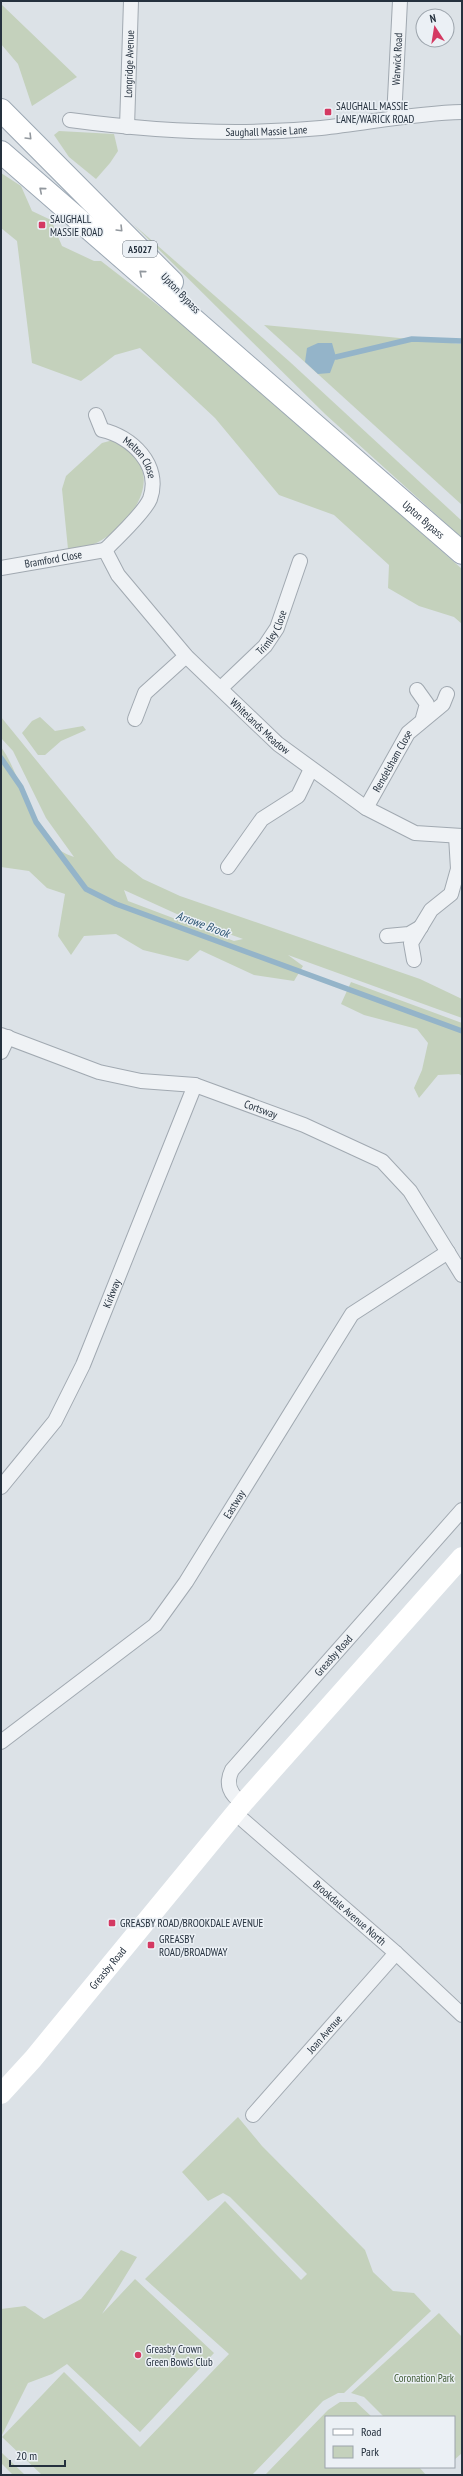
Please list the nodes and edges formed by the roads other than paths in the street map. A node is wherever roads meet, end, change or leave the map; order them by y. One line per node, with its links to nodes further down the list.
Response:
1 (131, 1): 7 (street, Longridge Avenue)
2 (400, 1): 5 (street, Warwick Road)
3 (1, 110): 9 (main road, Upton Bypass / A5027, one-way to 9)
4 (462, 112): 5 (street, Saughall Massie Lane)
5 (394, 118): 7 (street, Saughall Massie Lane)
6 (70, 120): 7 (street, Saughall Massie Lane)
7 (127, 128)
8 (1, 152): 9 (main road, Upton Bypass / A5027, one-way to 8)
9 (277, 391): 12 (main road, Upton Bypass / A5027)
10 (96, 415): 11 (street, Melton Close)
11 (105, 550): 14 (street, Bramford Close); 15 (street, Whitelands Meadow)
12 (462, 553)
13 (300, 561): 16 (street, Trimley Close)
14 (1, 568)
15 (186, 656): 16 (street, Whitelands Meadow); 20 (street)
16 (220, 688): 21 (street, Whitelands Meadow)
17 (417, 690): 19 (street)
18 (447, 694): 19 (street, Rendelsham Close)
19 (423, 718): 22 (street, Rendelsham Close)
20 (135, 719)
21 (312, 769): 22 (street, Whitelands Meadow); 24 (street)
22 (366, 808): 23 (street, Whitelands Meadow)
23 (459, 836): 25 (street)
24 (228, 867)
25 (421, 927): 26 (street); 27 (street)
26 (387, 936)
27 (414, 960)
28 (5, 1036): 29 (street); 30 (street, Cortsway)
29 (1, 1052)
30 (195, 1085): 31 (street, Cortsway); 33 (street, Kirkway)
31 (448, 1252): 32 (street, Cortsway); 36 (street, Eastway)
32 (462, 1275)
33 (1, 1487)
34 (462, 1510): 37 (street, Greasby Road)
35 (462, 1557): 37 (main road, Greasby Road)
36 (1, 1742)
37 (239, 1808): 38 (street, Brookdale Avenue North); 40 (main road, Greasby Road)
38 (396, 1953): 39 (street, Brookdale Avenue North); 41 (street, Joan Avenue)
39 (462, 2014)
40 (1, 2094)
41 (254, 2115)

